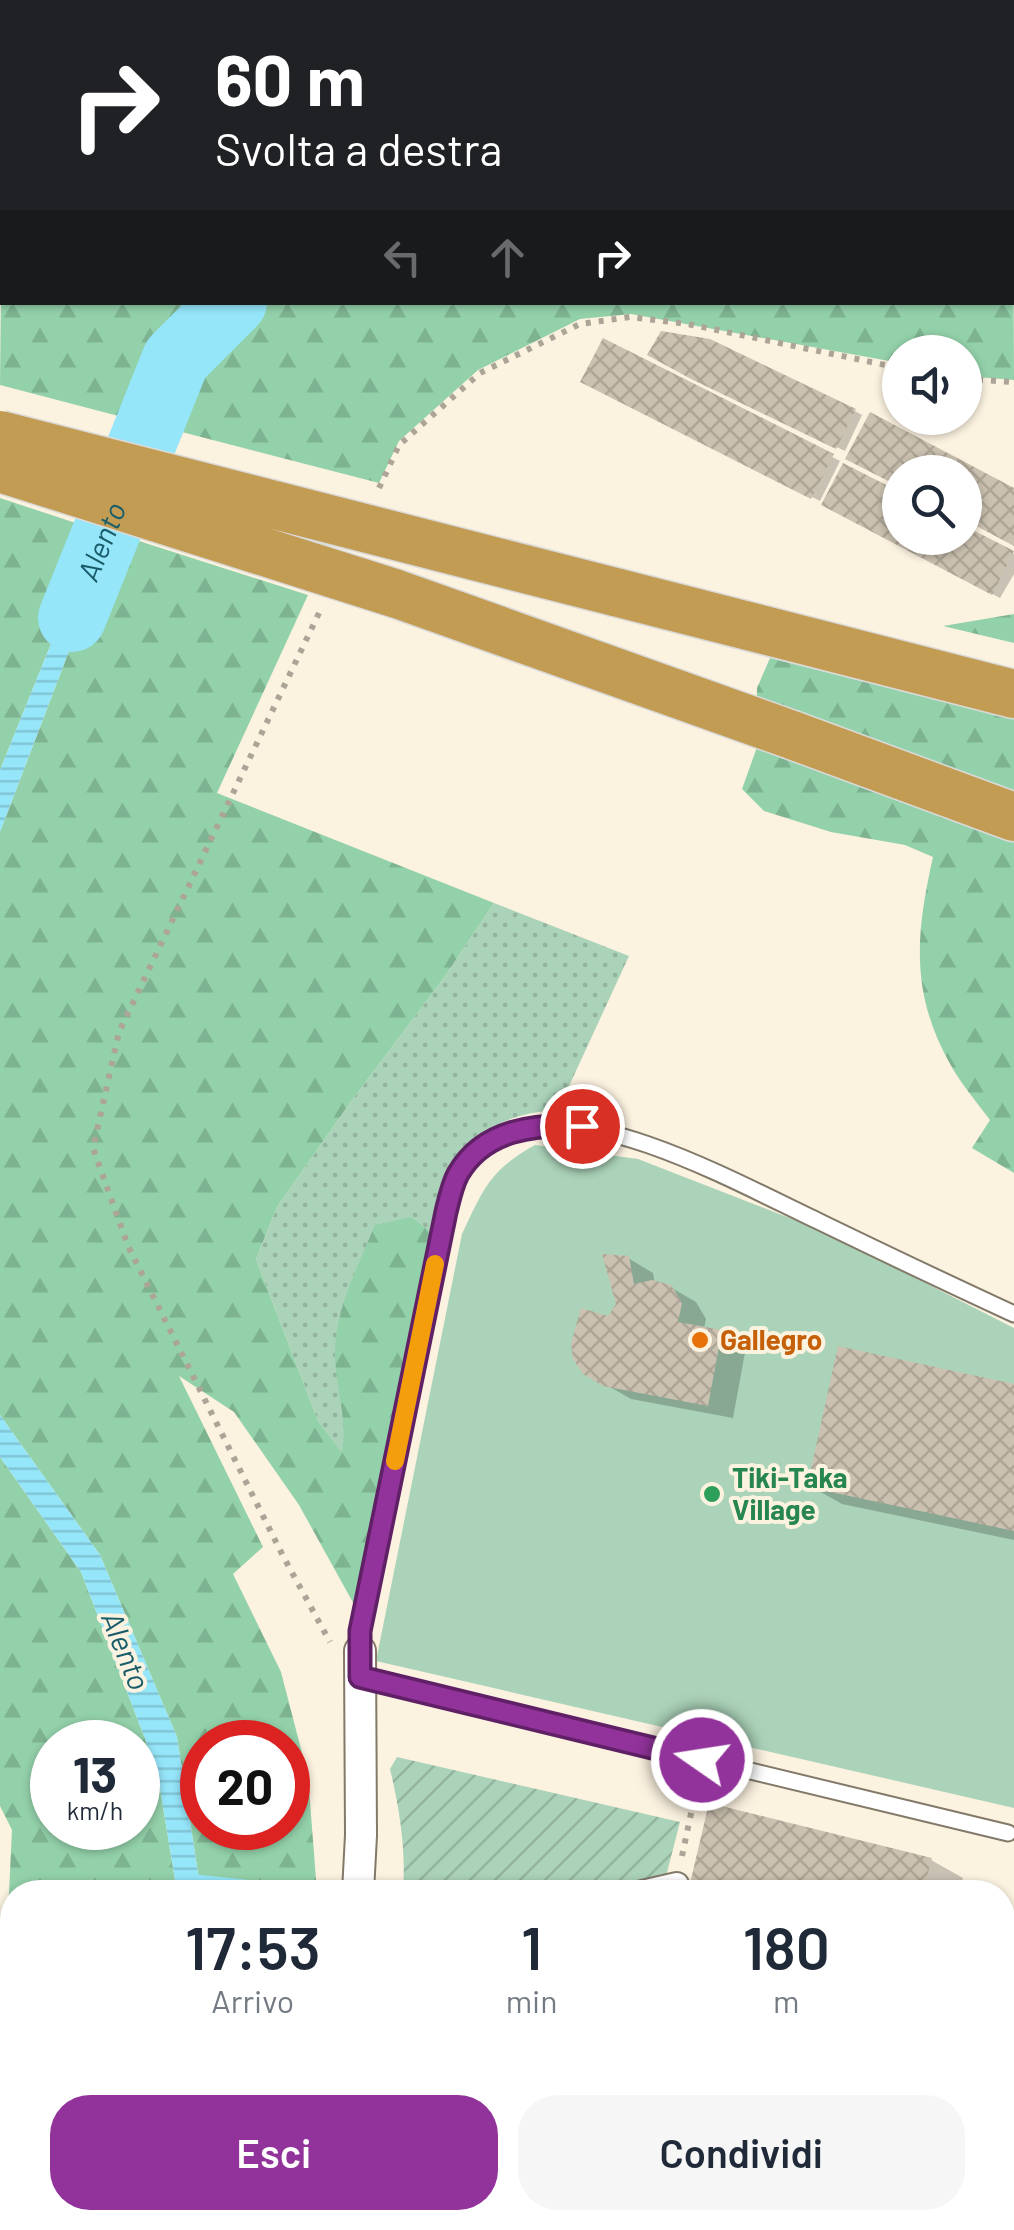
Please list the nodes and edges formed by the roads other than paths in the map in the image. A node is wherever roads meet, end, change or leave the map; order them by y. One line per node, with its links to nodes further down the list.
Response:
1 (0, 435): 3 (highway, bridge)
2 (0, 468): 4 (highway, bridge)
3 (1014, 694)
4 (1014, 817)
5 (1014, 1314): 6 (lane)
6 (360, 1676): 7 (lane); 8 (street)
7 (1008, 1833)
8 (358, 1880)

